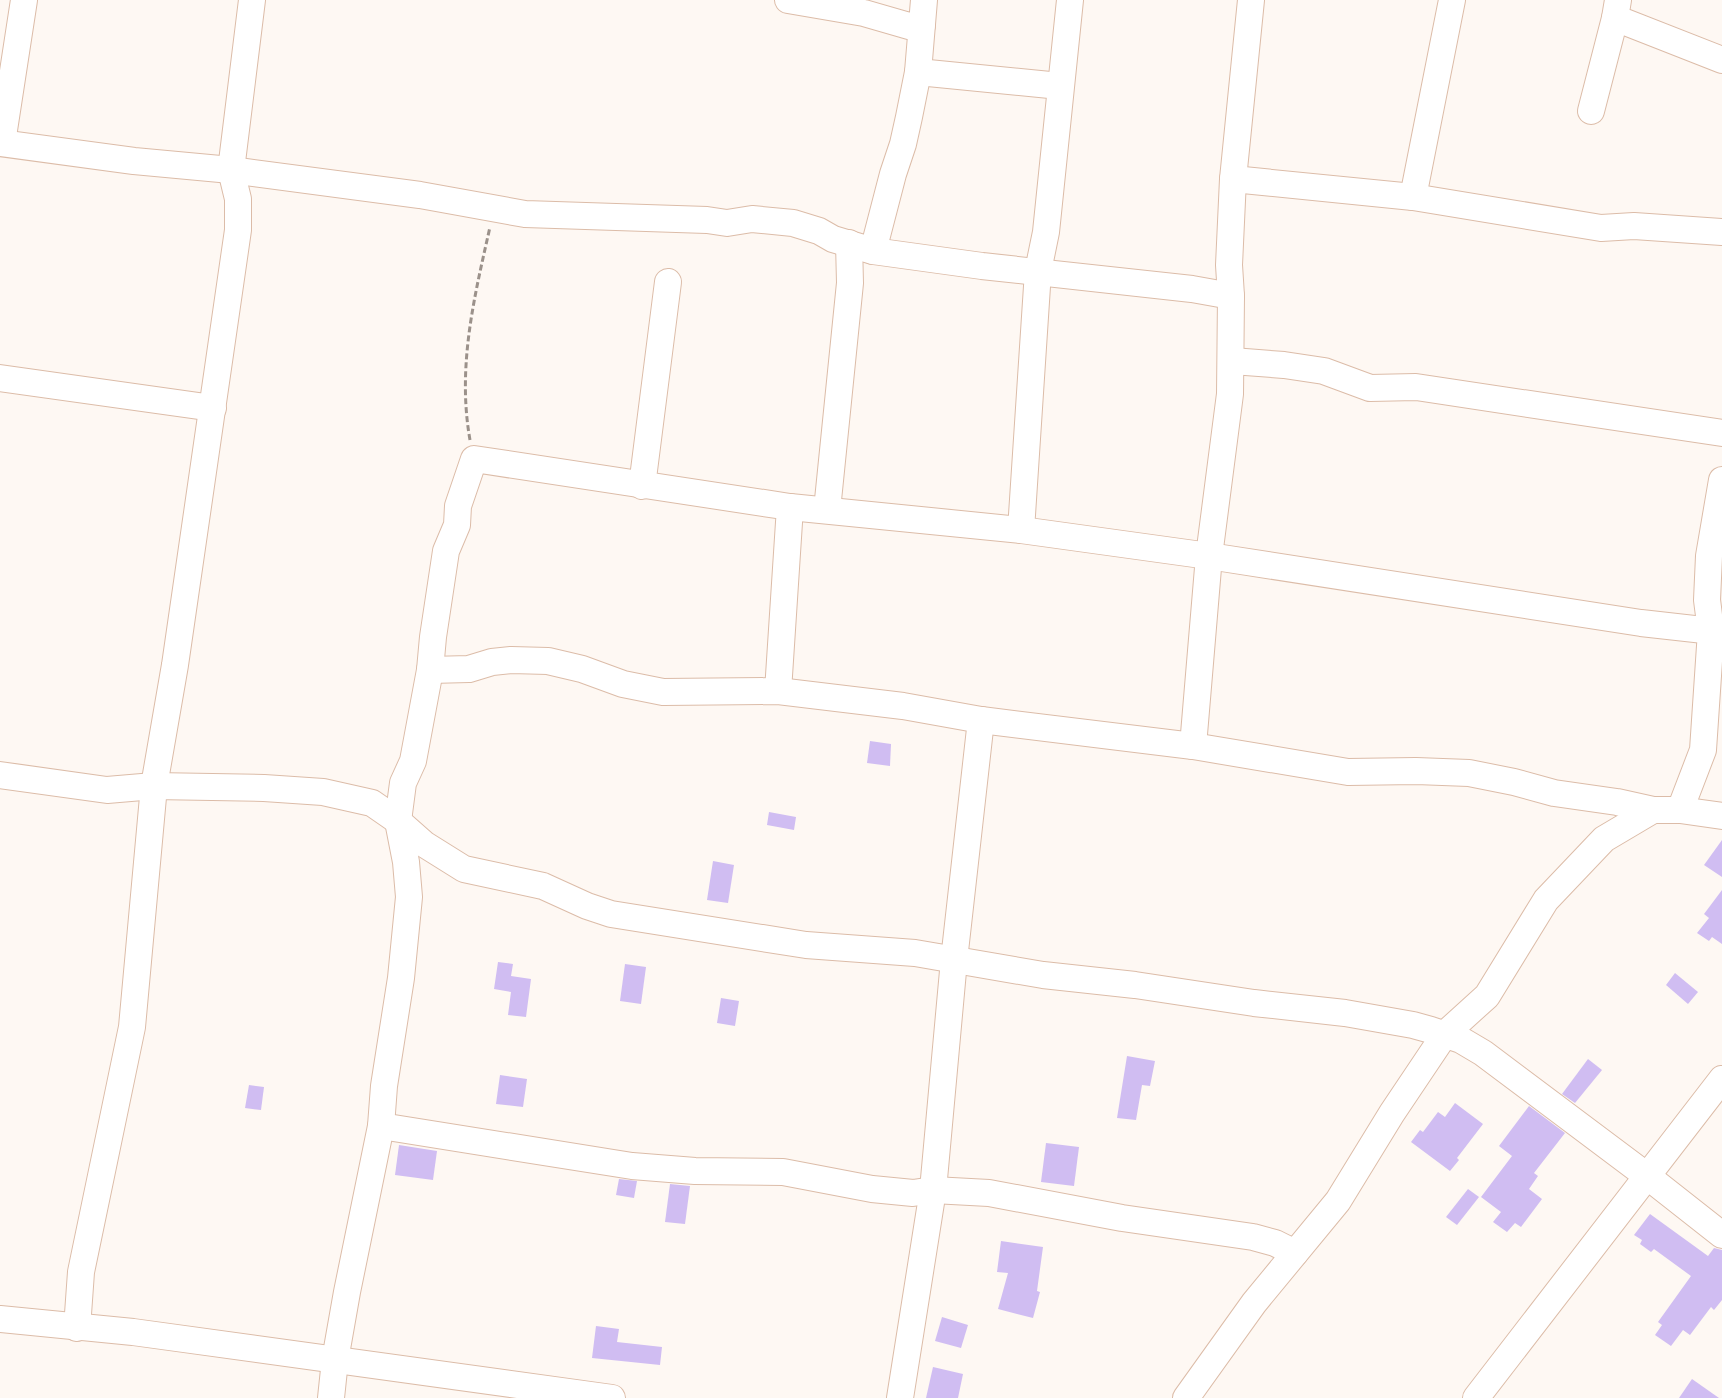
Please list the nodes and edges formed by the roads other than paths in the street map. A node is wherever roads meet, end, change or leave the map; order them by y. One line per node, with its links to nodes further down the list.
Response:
1 (24, 0): 13 (street)
2 (252, 0): 14 (street)
3 (788, 0): 8 (street)
4 (1070, 0): 11 (street)
5 (1251, 0): 15 (street)
6 (1452, 0): 16 (street)
7 (1616, 9): 9 (street); 12 (street)
8 (923, 12): 10 (street)
9 (1722, 60)
10 (918, 72): 11 (street); 19 (street)
11 (1060, 86): 20 (street)
12 (1592, 111)
13 (1, 143): 14 (street)
14 (231, 170): 18 (street); 25 (street)
15 (1233, 178): 16 (street); 22 (street)
16 (1413, 197): 17 (street)
17 (1722, 232)
18 (849, 243): 19 (street); 30 (street)
19 (873, 251): 20 (street)
20 (1038, 271): 22 (street); 31 (street)
21 (668, 282): 28 (street)
22 (1231, 296): 23 (street)
23 (1232, 362): 26 (street); 32 (street)
24 (0, 378): 25 (street)
25 (213, 408): 39 (street)
26 (1722, 433)
27 (1722, 480): 33 (street)
28 (642, 486): 29 (street); 34 (street)
29 (790, 507): 30 (street); 35 (street)
30 (827, 510): 31 (street)
31 (1021, 530): 32 (street)
32 (1209, 556): 33 (street); 37 (street)
33 (1717, 631): 41 (street)
34 (430, 670): 35 (street); 43 (street)
35 (778, 690): 36 (street)
36 (981, 720): 37 (street); 44 (street)
37 (1193, 746): 40 (street)
38 (0, 775): 39 (street)
39 (154, 786): 43 (street); 53 (street)
40 (1653, 810): 41 (street); 45 (street)
41 (1680, 810): 42 (street)
42 (1722, 816)
43 (398, 821): 44 (street); 47 (street)
44 (954, 960): 45 (street); 49 (street)
45 (1445, 1034): 48 (street); 51 (street)
46 (1722, 1079): 48 (street)
47 (381, 1126): 49 (street); 54 (street)
48 (1647, 1176): 50 (street); 59 (street)
49 (933, 1190): 51 (street); 57 (street)
50 (1722, 1235)
51 (1294, 1253): 58 (street)
52 (0, 1319): 53 (street)
53 (77, 1328): 54 (street)
54 (335, 1360): 55 (street); 56 (street)
55 (331, 1398)
56 (612, 1398)
57 (900, 1398)
58 (1186, 1398)
59 (1476, 1398)

